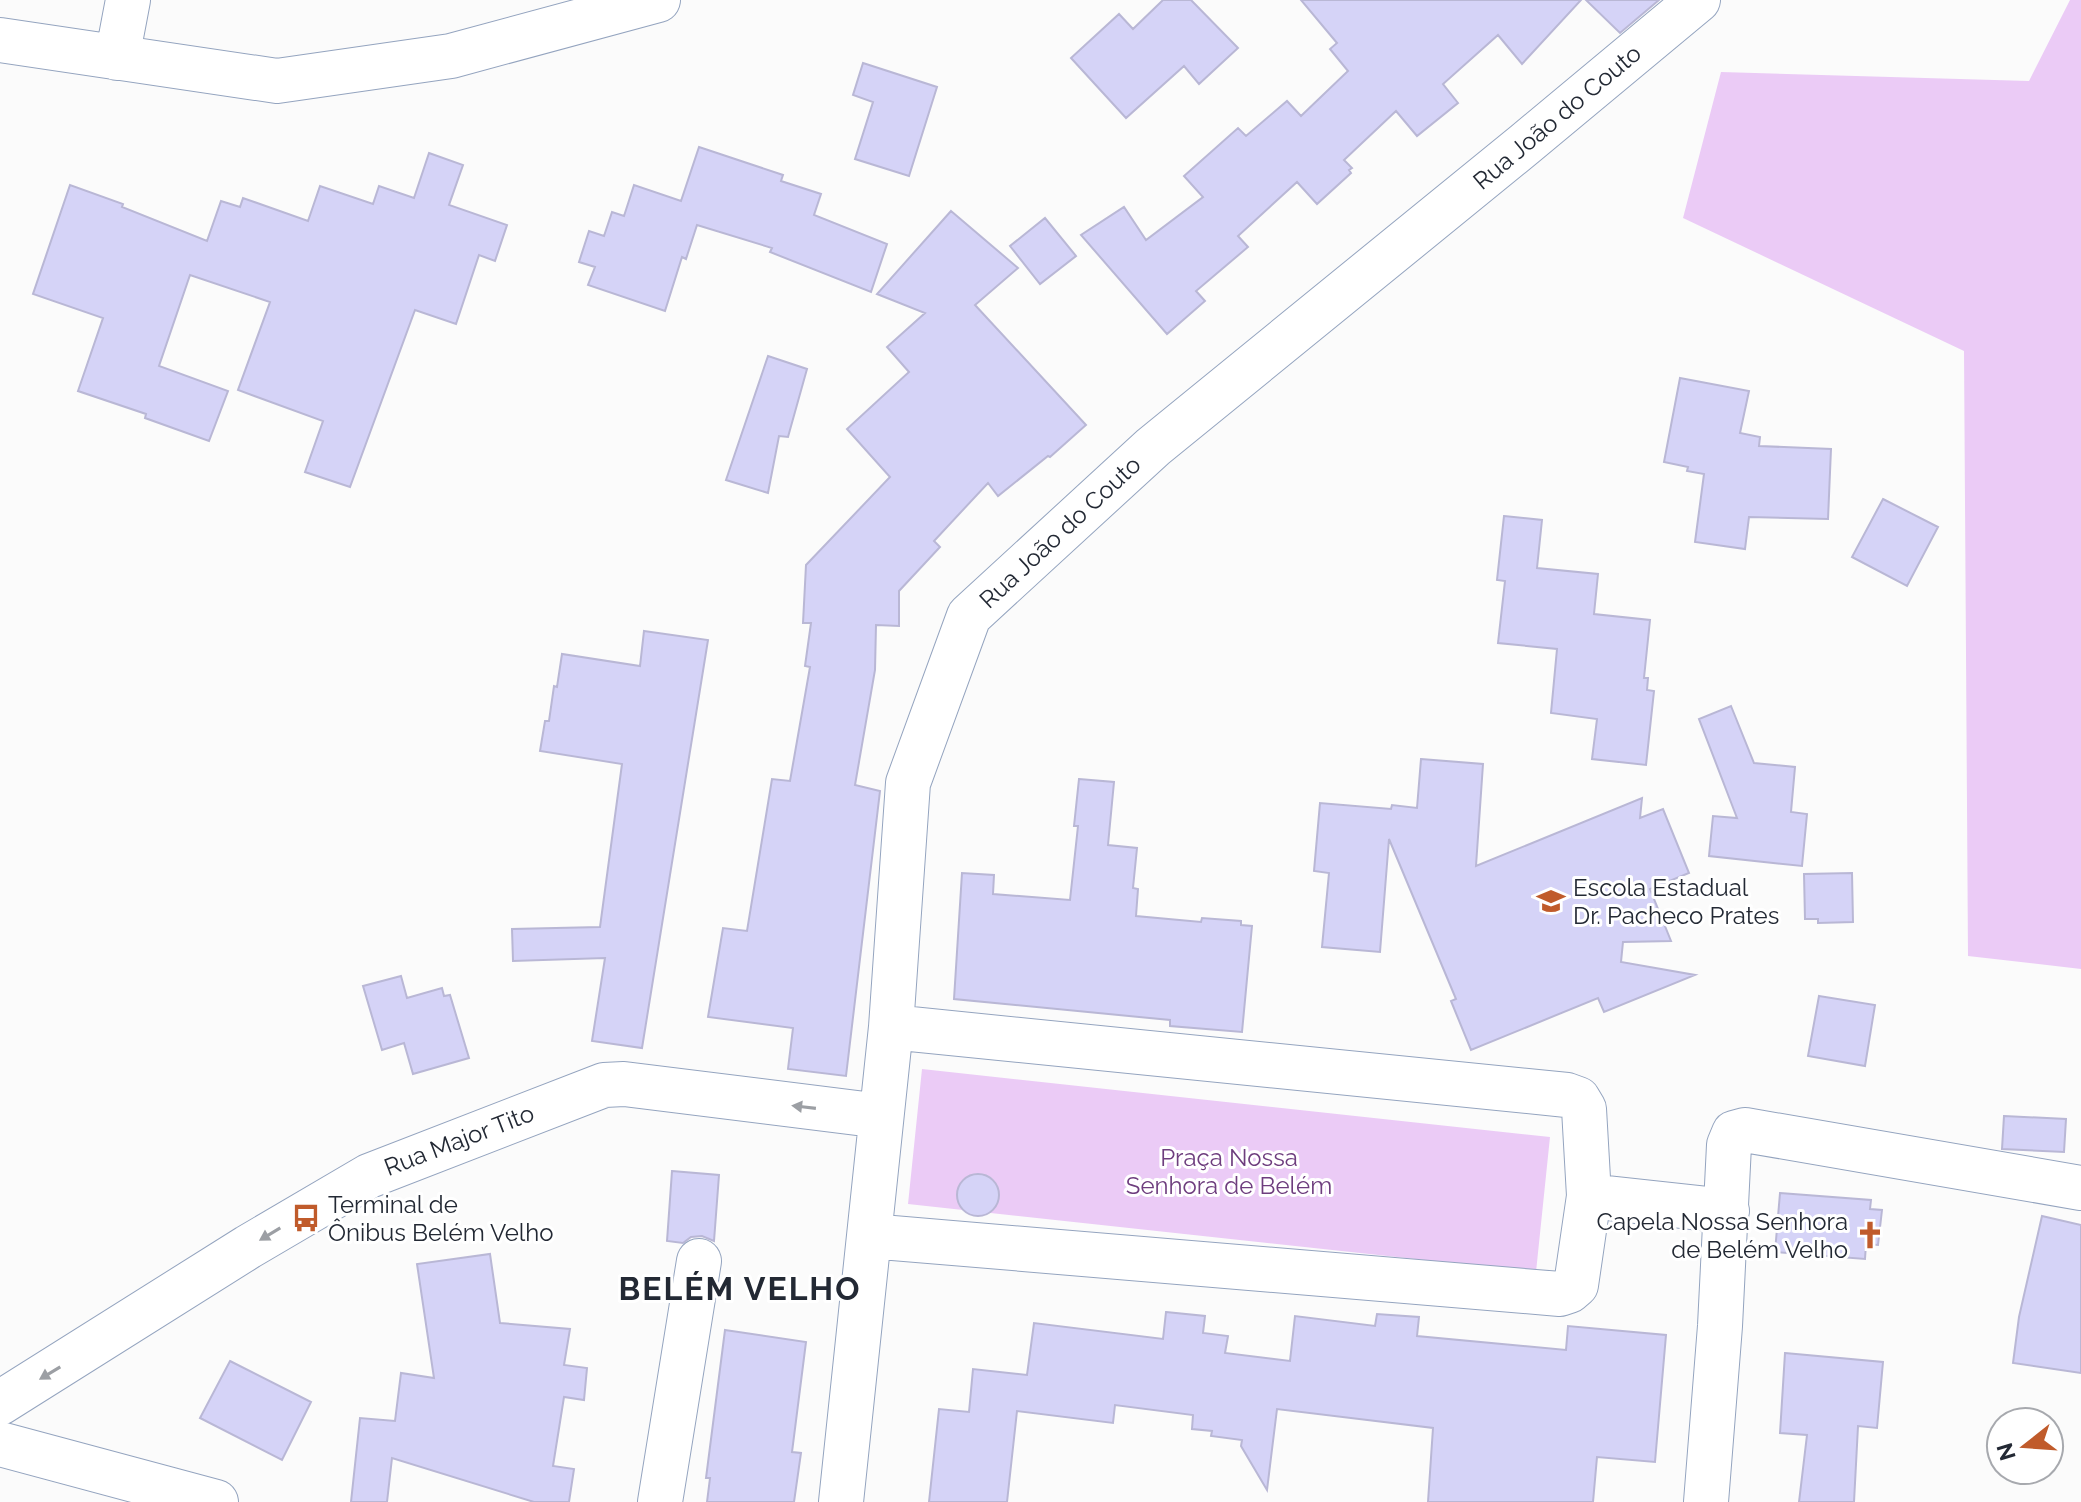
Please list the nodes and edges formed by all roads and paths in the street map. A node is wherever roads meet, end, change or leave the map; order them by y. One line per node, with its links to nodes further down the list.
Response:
1 (128, 0): 5 (street)
2 (658, 0): 5 (street)
3 (1698, 0): 6 (street, Rua João do Couto)
4 (0, 40): 5 (street)
5 (117, 58)
6 (891, 1027): 7 (street, Rua João do Couto); 9 (street)
7 (881, 1116): 11 (street, Rua João do Couto); 13 (street, Rua Major Tito, one-way to 13)
8 (2081, 1188): 10 (street)
9 (1589, 1196): 10 (street); 11 (street)
10 (1727, 1211): 18 (street)
11 (869, 1236): 17 (street, Rua João do Couto)
12 (699, 1261): 16 (street)
13 (0, 1403)
14 (0, 1444): 15 (street)
15 (216, 1502)
16 (660, 1502)
17 (841, 1502)
18 (1706, 1502)

